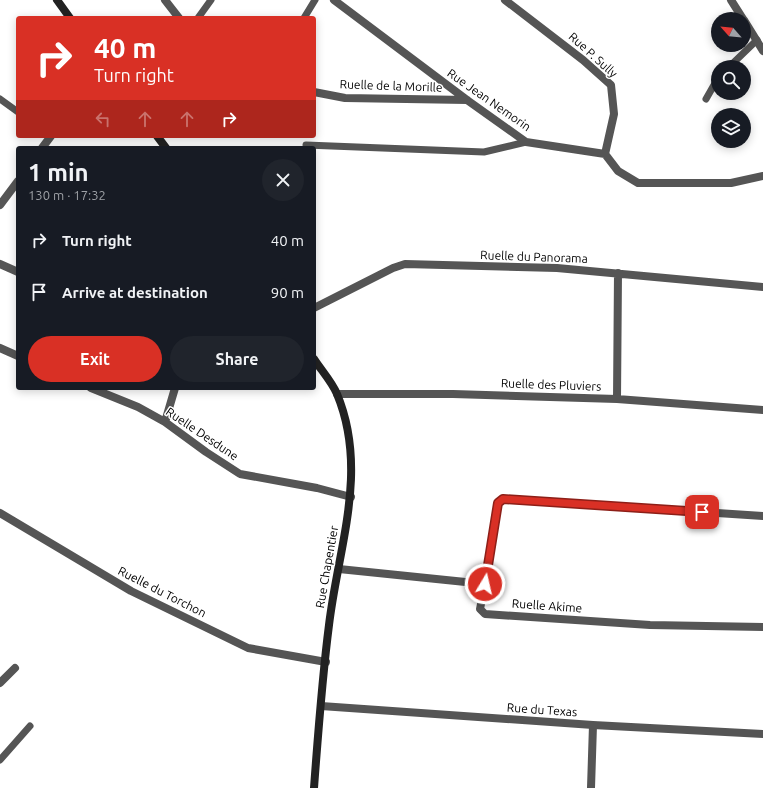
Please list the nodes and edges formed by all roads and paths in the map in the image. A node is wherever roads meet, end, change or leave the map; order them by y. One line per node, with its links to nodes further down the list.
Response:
1 (57, 0): 9 (street)
2 (165, 0): 10 (street)
3 (211, 0): 11 (lane)
4 (315, 0): 12 (lane)
5 (334, 0): 21 (street, Rue Jean Nemorin)
6 (505, 0): 27 (street, Rue P. Sully)
7 (731, 0): 8 (street)
8 (739, 12)
9 (69, 16)
10 (178, 16)
11 (199, 16)
12 (305, 16)
13 (751, 31): 14 (street)
14 (757, 40): 15 (street); 16 (lane)
15 (763, 51)
16 (736, 60)
17 (711, 90): 20 (lane)
18 (316, 92): 21 (street, Ruelle de la Morille)
19 (0, 99): 22 (lane)
20 (706, 99)
21 (467, 100): 24 (street, Rue Jean Nemorin)
22 (16, 111)
23 (158, 138): 26 (street)
24 (526, 142): 25 (lane); 27 (street, Rue Jean Nemorin)
25 (306, 145)
26 (164, 146)
27 (605, 154): 28 (street)
28 (763, 176)
29 (16, 184): 30 (street)
30 (0, 205)
31 (0, 264): 32 (street)
32 (16, 271)
33 (618, 273): 34 (street, Ruelle du Panorama); 35 (street, Ruelle du Panorama); 42 (street)
34 (763, 287)
35 (316, 307)
36 (0, 348): 37 (street)
37 (16, 355)
38 (316, 361): 41 (street, Rue Chapentier)
39 (96, 390): 44 (street, Ruelle Desdune)
40 (174, 390): 44 (street)
41 (337, 394): 42 (street, Ruelle des Pluviers); 45 (street, Rue Chapentier)
42 (617, 399): 43 (street, Ruelle des Pluviers)
43 (763, 410)
44 (165, 422): 45 (street, Ruelle Desdune)
45 (351, 497): 48 (street, Rue Chapentier)
46 (0, 513): 51 (street, Ruelle du Torchon)
47 (763, 516): 49 (street)
48 (339, 569): 49 (street); 51 (street, Rue Chapentier)
49 (485, 584): 50 (street, Ruelle Akime)
50 (763, 627)
51 (326, 662): 54 (street, Rue Chapentier)
52 (15, 668): 53 (street)
53 (0, 683)
54 (320, 706): 55 (street, Rue du Texas); 59 (street, Rue Chapentier)
55 (593, 725): 57 (street, Rue du Texas); 60 (street)
56 (30, 726): 58 (lane)
57 (763, 734)
58 (0, 760)
59 (314, 788)
60 (591, 788)

